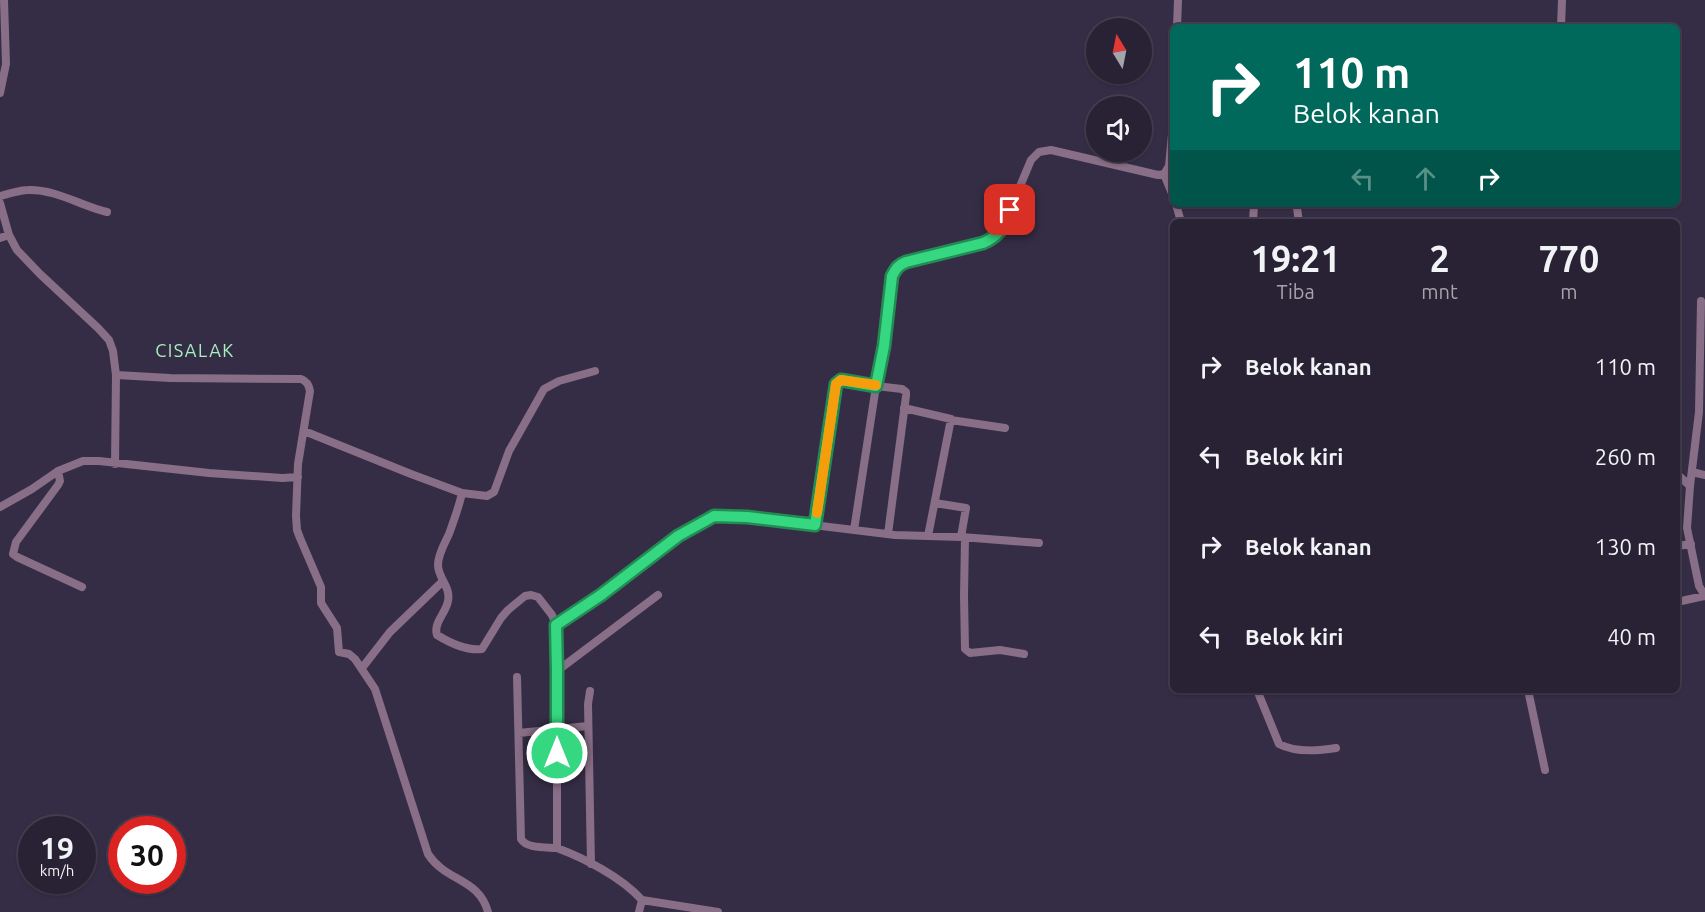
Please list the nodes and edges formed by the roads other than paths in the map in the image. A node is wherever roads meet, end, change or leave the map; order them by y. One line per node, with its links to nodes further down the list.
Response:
1 (4, 0): 6 (street)
2 (1178, 0): 4 (street)
3 (1562, 0): 5 (street)
4 (1177, 24)
5 (1561, 24)
6 (0, 93)
7 (1170, 156): 8 (street)
8 (1164, 174): 9 (street); 19 (street)
9 (1170, 189)
10 (0, 196): 12 (street)
11 (0, 203): 13 (street)
12 (107, 212)
13 (9, 235): 14 (street); 18 (street)
14 (0, 238)
15 (1701, 302): 16 (street)
16 (1703, 361): 26 (street)
17 (595, 371): 31 (street)
18 (116, 375): 23 (street); 24 (street)
19 (876, 386): 20 (street); 34 (street); 35 (street)
20 (904, 408): 21 (street); 36 (street)
21 (951, 420): 22 (street); 32 (street)
22 (1005, 428)
23 (304, 431): 28 (street); 31 (street)
24 (115, 464): 25 (street); 28 (street)
25 (58, 471): 33 (street); 43 (street)
26 (1692, 472): 27 (street); 30 (street)
27 (1705, 475)
28 (298, 477): 49 (street)
29 (1680, 477): 30 (street)
30 (1690, 486): 40 (street)
31 (462, 493): 42 (street)
32 (935, 503): 37 (street); 38 (street)
33 (0, 507)
34 (815, 525): 35 (street); 47 (street)
35 (854, 530): 36 (street)
36 (888, 534): 37 (street)
37 (928, 536): 38 (street)
38 (963, 537): 39 (street); 48 (street)
39 (1039, 543)
40 (1691, 544): 41 (street); 45 (street)
41 (1680, 546)
42 (443, 581): 47 (street); 49 (street)
43 (82, 587)
44 (658, 595): 50 (street)
45 (1704, 596): 46 (street)
46 (1680, 601)
47 (556, 625): 50 (street)
48 (1024, 654)
49 (362, 668): 63 (street)
50 (557, 671): 56 (street)
51 (518, 677): 57 (street)
52 (590, 691): 55 (street)
53 (1258, 693): 58 (street)
54 (1529, 693): 59 (street)
55 (588, 726): 56 (street); 61 (street)
56 (557, 729): 57 (street); 60 (street)
57 (519, 734): 60 (street)
58 (1336, 748)
59 (1545, 770)
60 (557, 848): 61 (street)
61 (591, 864): 62 (street)
62 (642, 900): 64 (street); 65 (street)
63 (488, 912)
64 (639, 912)
65 (718, 912)

